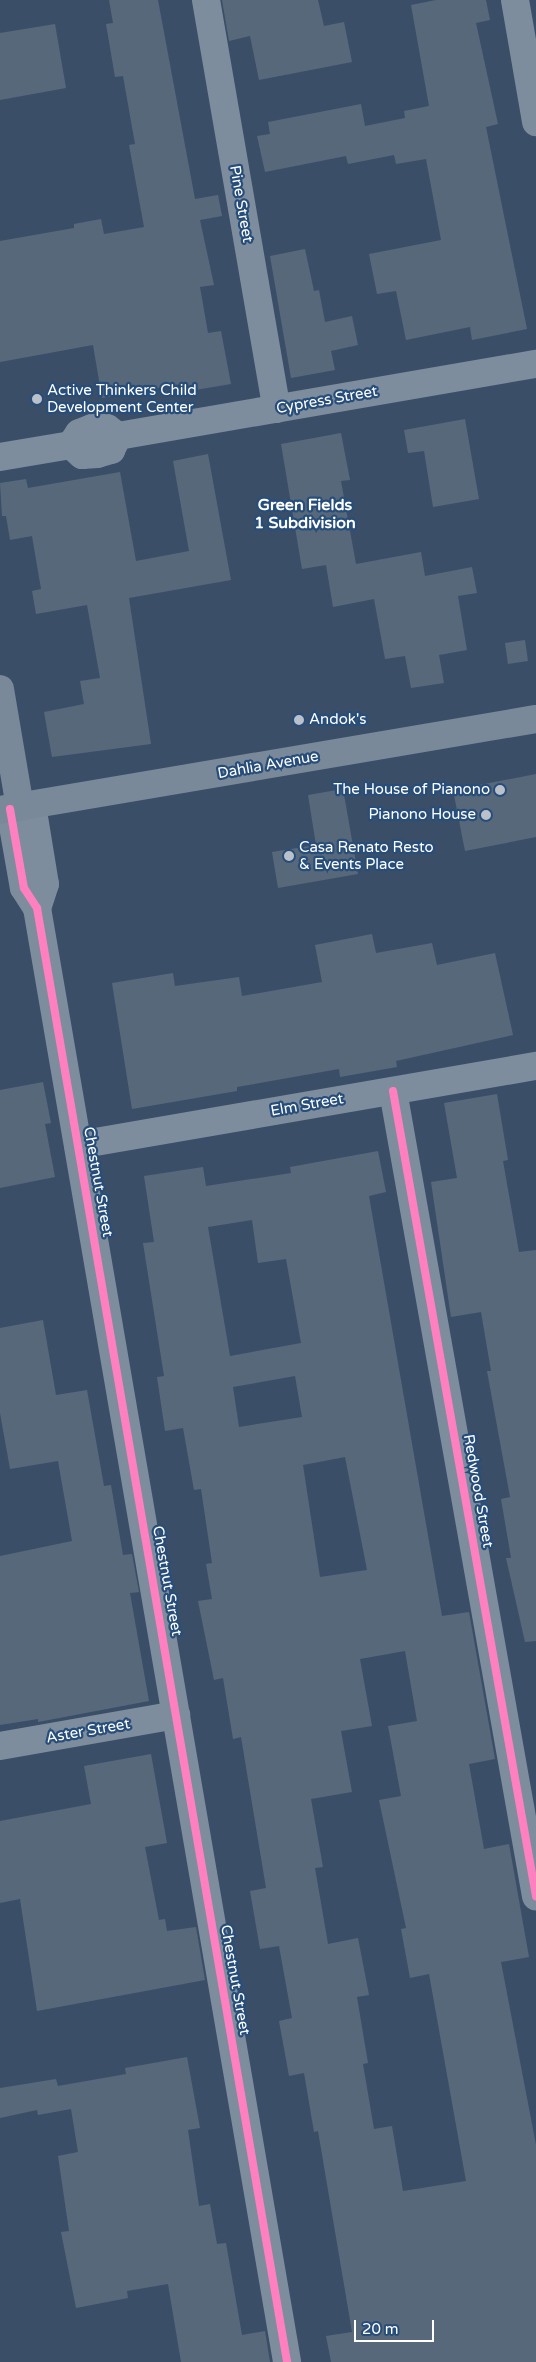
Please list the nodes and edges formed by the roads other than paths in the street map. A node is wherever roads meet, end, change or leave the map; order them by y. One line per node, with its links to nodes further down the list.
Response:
1 (206, 0): 5 (street, Pine Street)
2 (515, 0): 3 (street)
3 (536, 122)
4 (536, 364): 5 (street, Cypress Street)
5 (277, 409): 6 (street, Cypress Street)
6 (0, 457)
7 (0, 689): 9 (street, Chestnut Street)
8 (536, 719): 9 (street, Dahlia Avenue)
9 (15, 808): 12 (street, Chestnut Street)
10 (536, 1066): 11 (street, Elm Street)
11 (393, 1090): 12 (street, Elm Street); 15 (street, Redwood Street)
12 (78, 1145): 13 (street, Chestnut Street)
13 (176, 1716): 14 (street, Aster Street); 16 (street, Chestnut Street)
14 (0, 1746)
15 (536, 1896)
16 (287, 2362)

